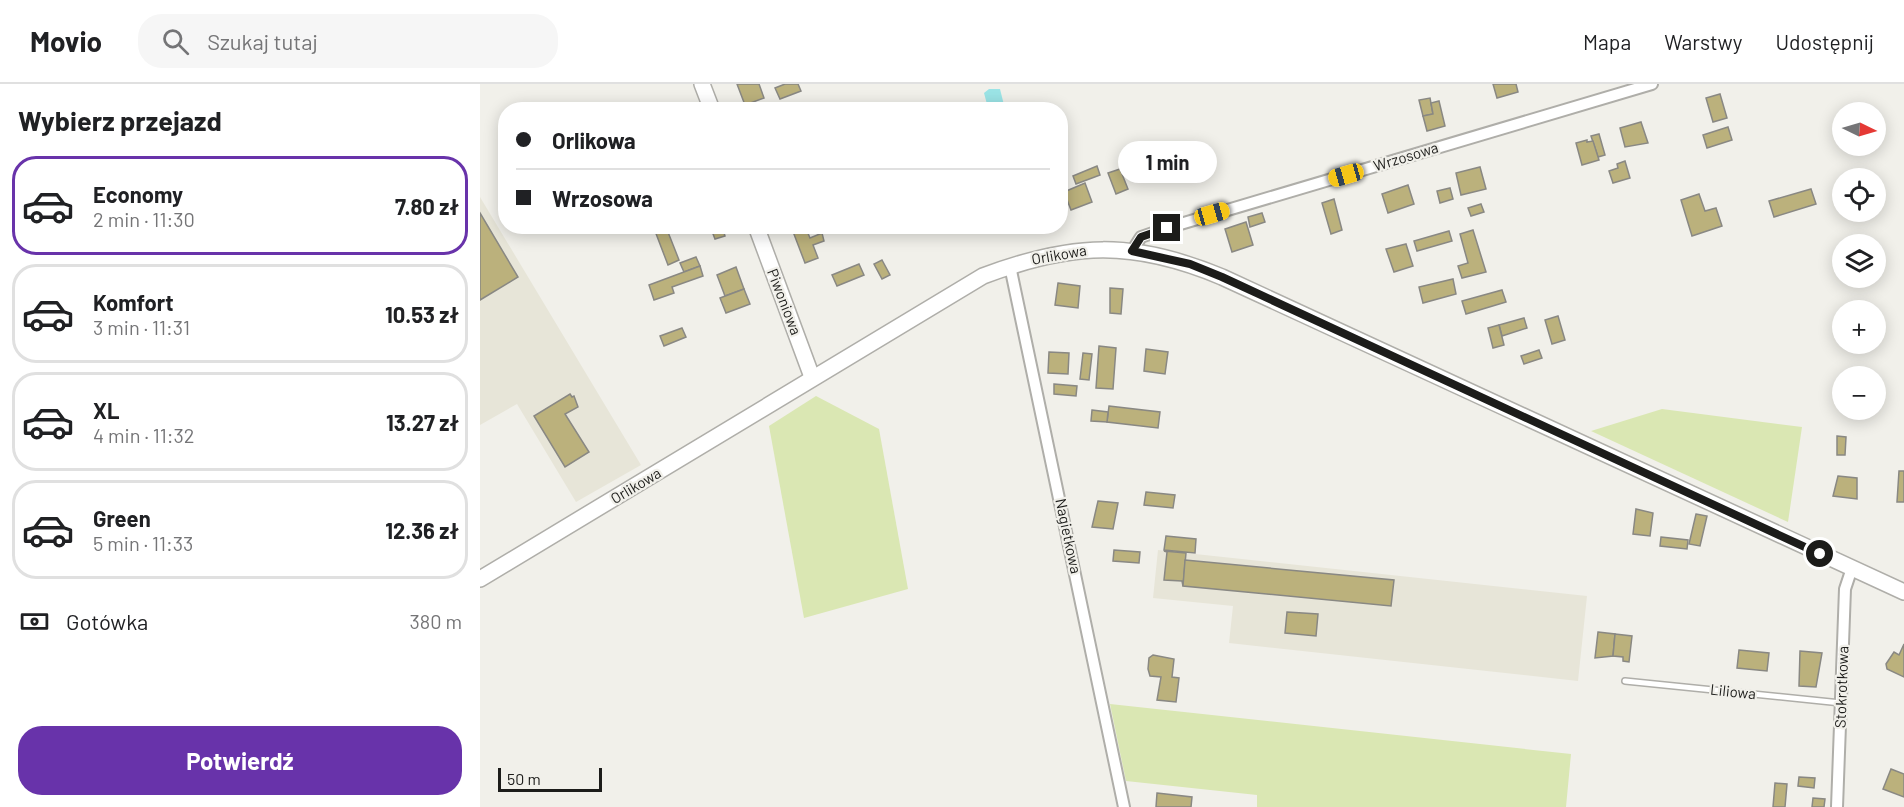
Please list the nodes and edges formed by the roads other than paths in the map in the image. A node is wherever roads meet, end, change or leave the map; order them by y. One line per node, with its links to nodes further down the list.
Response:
1 (702, 84): 3 (street)
2 (1652, 84): 5 (street, Wrzosowa)
3 (709, 102)
4 (759, 234): 7 (street, Piwoniowa)
5 (1132, 251): 6 (street, Orlikowa); 8 (street, Orlikowa)
6 (1010, 266): 7 (street, Orlikowa); 13 (street, Nagietkowa)
7 (813, 377): 9 (street, Orlikowa)
8 (1851, 568): 10 (street, Orlikowa); 12 (street, Stokrotkowa)
9 (480, 579)
10 (1904, 592)
11 (1625, 681): 12 (lane, Liliowa)
12 (1841, 703): 14 (street, Stokrotkowa)
13 (1124, 807)
14 (1837, 807)

